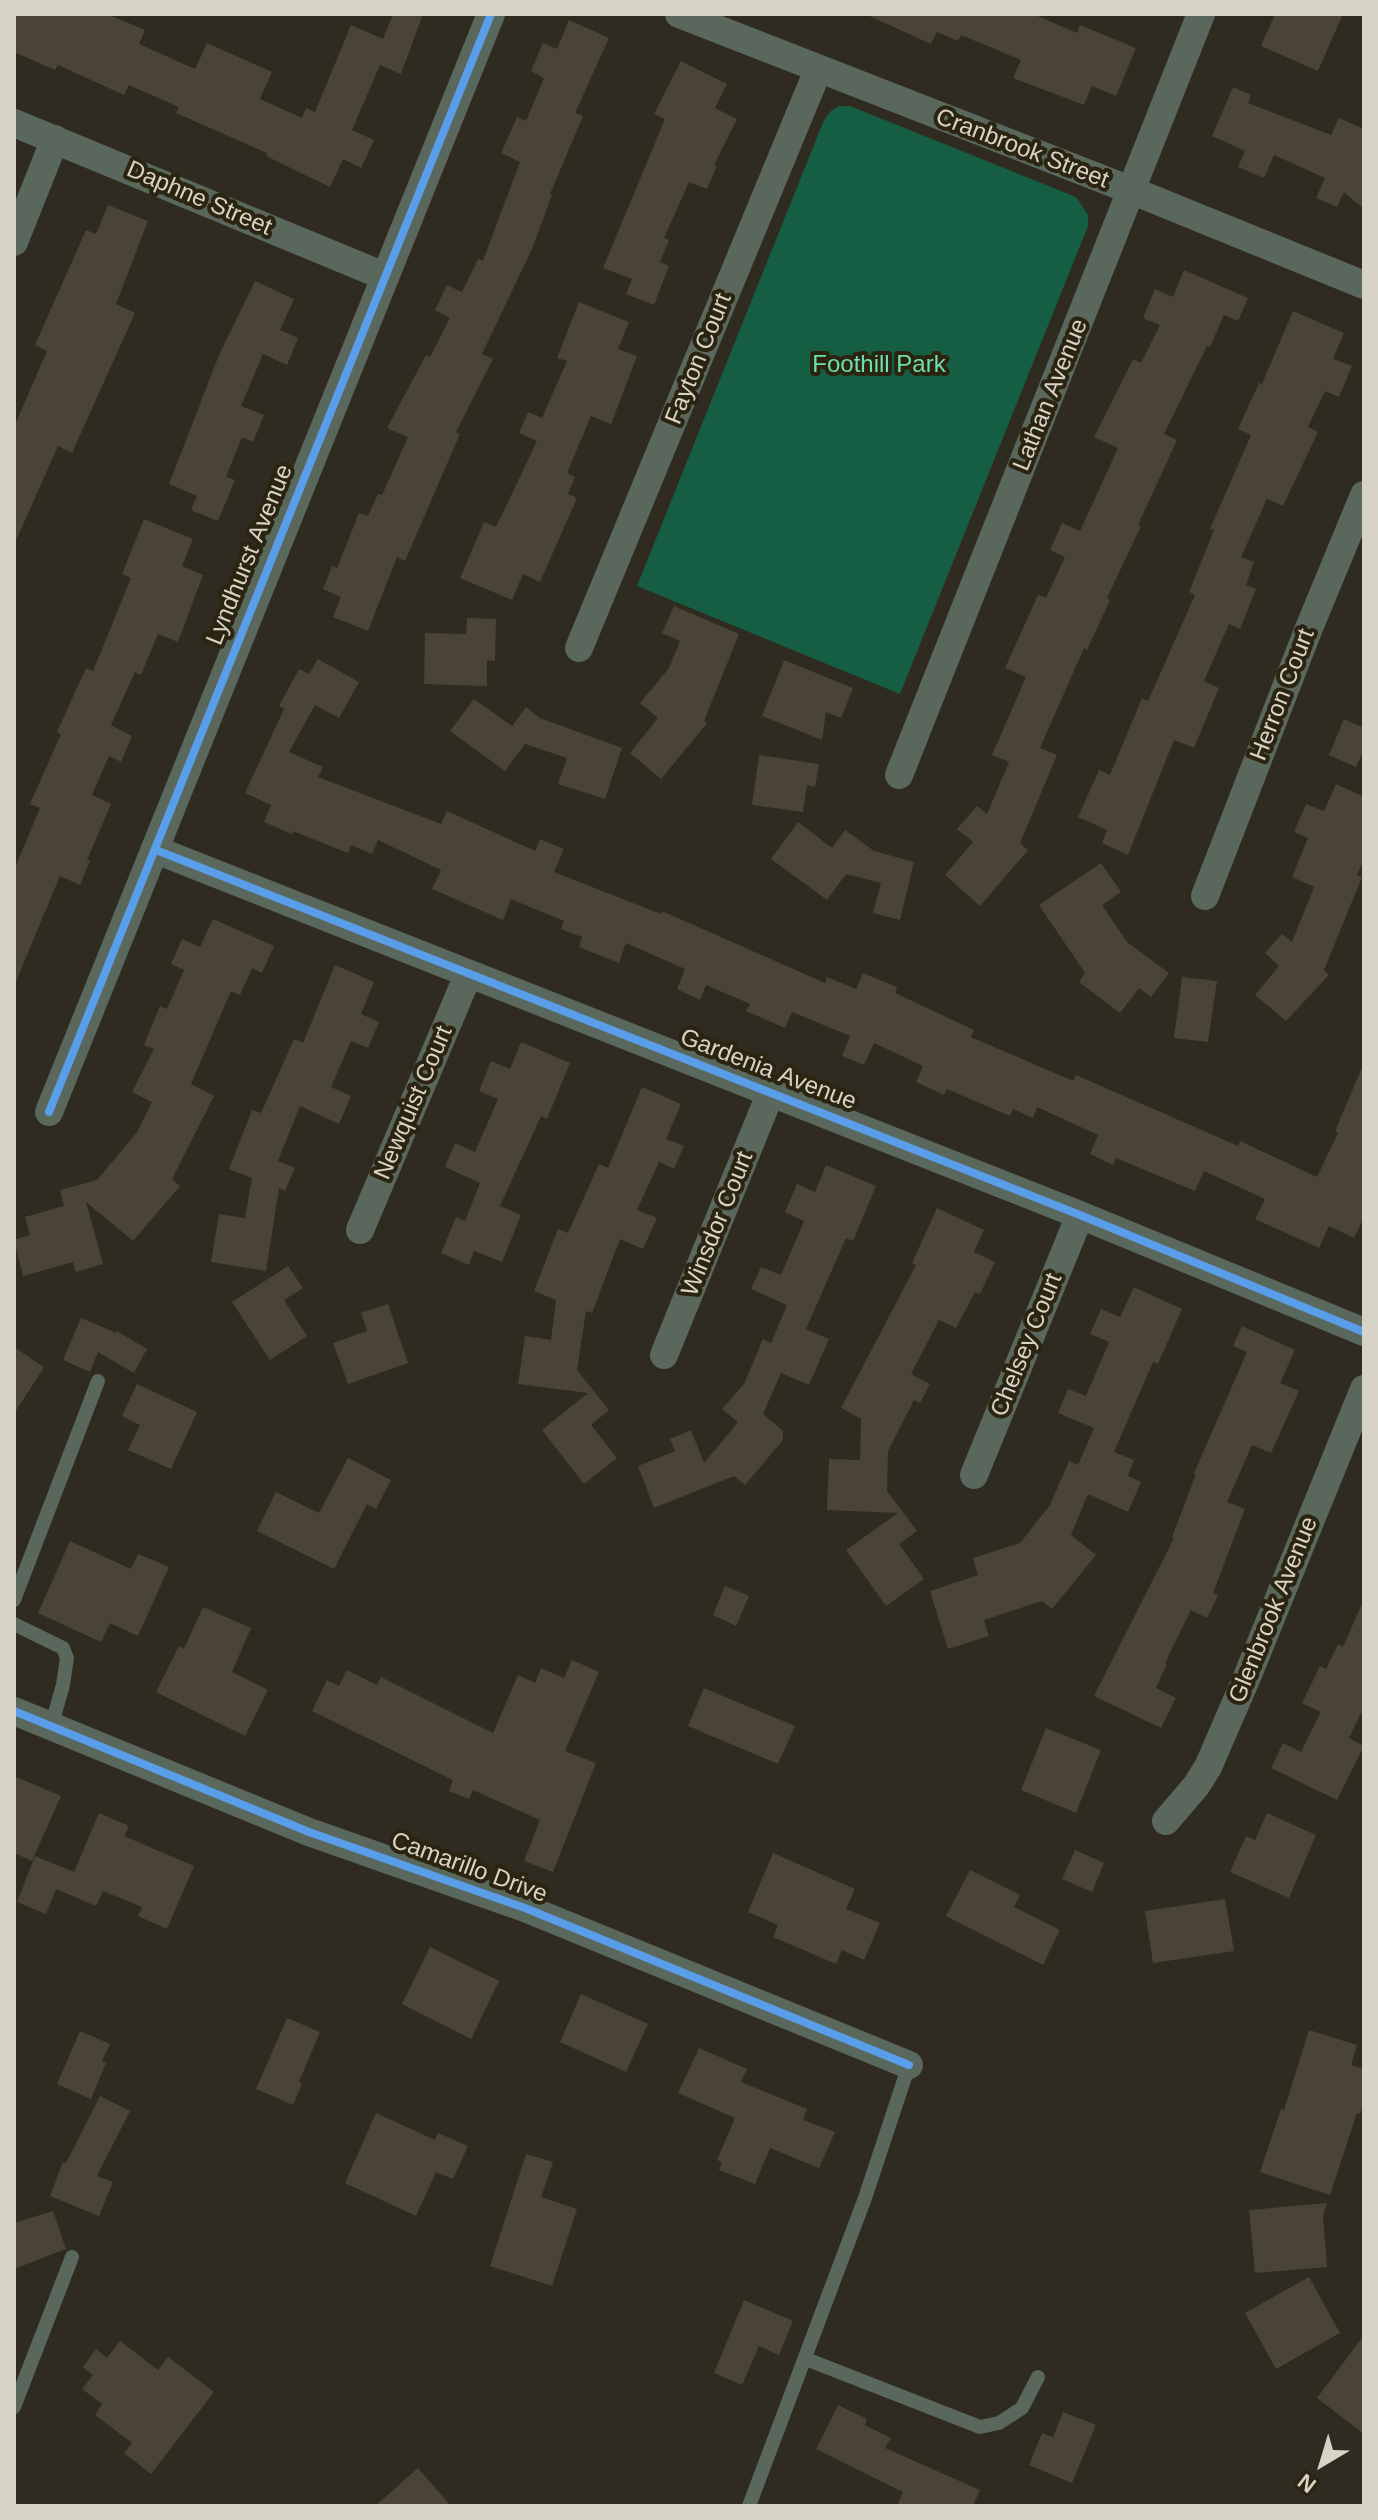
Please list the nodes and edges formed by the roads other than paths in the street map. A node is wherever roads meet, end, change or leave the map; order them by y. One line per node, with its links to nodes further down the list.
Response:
1 (491, 14): 9 (street, Lyndhurst Avenue)
2 (679, 14): 4 (street, Cranbrook Street)
3 (1201, 14): 7 (street, Lathan Avenue)
4 (818, 70): 7 (street, Cranbrook Street); 12 (street, Fayton Court)
5 (14, 123): 6 (street, Daphne Street)
6 (55, 139): 8 (street); 9 (street, Daphne Street)
7 (1133, 191): 10 (street, Cranbrook Street); 13 (street, Lathan Avenue)
8 (14, 242)
9 (384, 276): 14 (street, Lyndhurst Avenue)
10 (1364, 285)
11 (1364, 495): 15 (street, Herron Court)
12 (579, 648)
13 (899, 775)
14 (156, 850): 16 (street, Gardenia Avenue); 18 (street, Lyndhurst Avenue)
15 (1205, 896)
16 (468, 975): 17 (street, Gardenia Avenue); 20 (street, Newquist Court)
17 (771, 1092): 19 (street, Gardenia Avenue); 22 (street, Winsdor Court)
18 (49, 1112)
19 (1080, 1215): 21 (street, Gardenia Avenue); 25 (street, Chelsey Court)
20 (360, 1230)
21 (1364, 1332)
22 (664, 1355)
23 (98, 1381): 26 (lane)
24 (1364, 1389): 30 (street, Glenbrook Avenue)
25 (974, 1475)
26 (14, 1600)
27 (14, 1624): 29 (lane)
28 (14, 1711): 29 (street, Camarillo Drive)
29 (51, 1727): 31 (street, Camarillo Drive)
30 (1166, 1821)
31 (909, 2065): 33 (lane)
32 (72, 2257): 35 (lane)
33 (806, 2359): 34 (lane); 36 (lane)
34 (1038, 2377)
35 (14, 2407)
36 (749, 2506)

